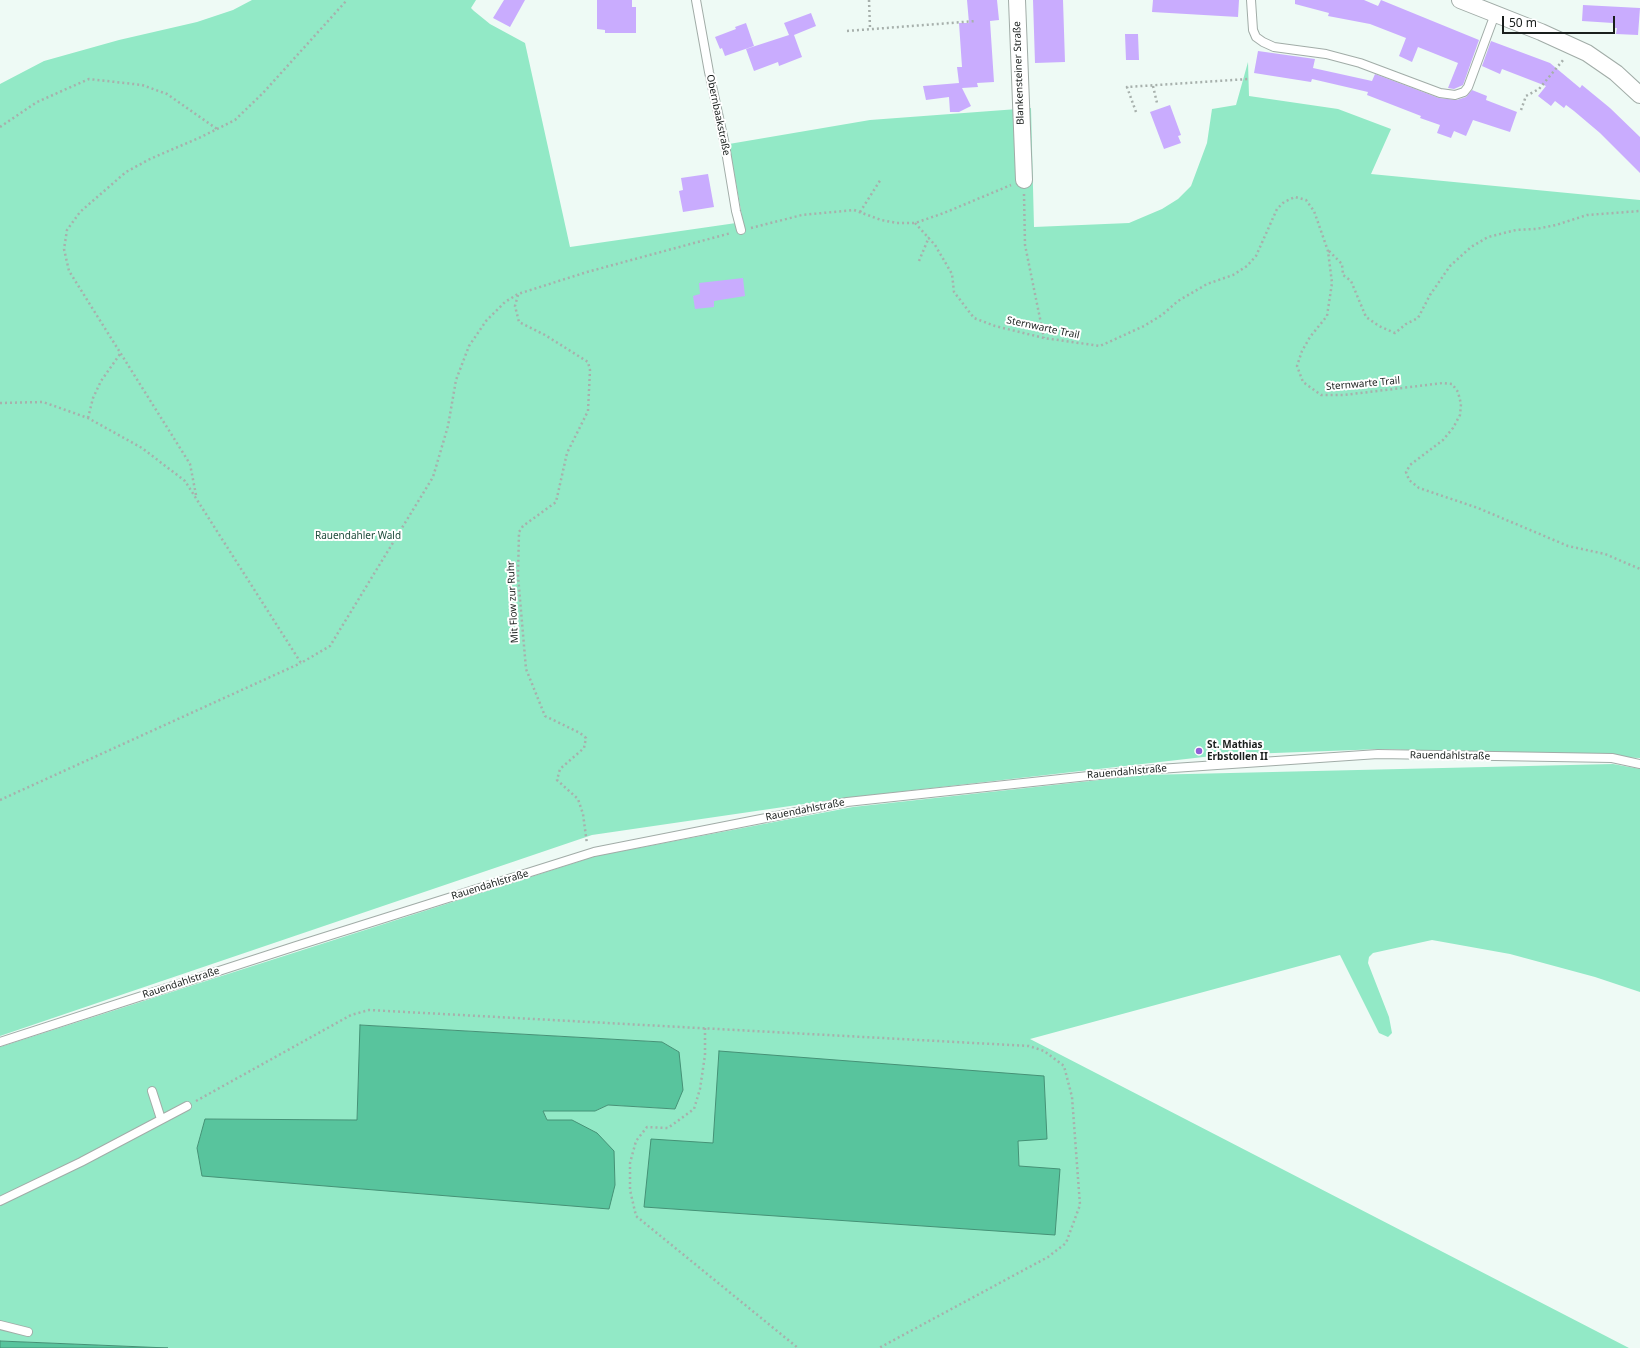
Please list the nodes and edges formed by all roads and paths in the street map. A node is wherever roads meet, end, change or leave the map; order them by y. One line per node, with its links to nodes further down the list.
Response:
1 (347, 0): 19 (path)
2 (696, 0): 25 (lane, Obernbaakstraße)
3 (868, 0): 9 (path)
4 (1017, 0): 21 (street, Blankensteiner Straße)
5 (1251, 0): 7 (lane)
6 (1460, 0): 7 (street)
7 (1485, 7): 11 (street)
8 (976, 21): 9 (path)
9 (870, 28): 10 (path)
10 (847, 31)
11 (1574, 46): 14 (street); 16 (path)
12 (1248, 78): 13 (path)
13 (1153, 86): 15 (path); 17 (path)
14 (1640, 95)
15 (1157, 103)
16 (1521, 110)
17 (1136, 112)
18 (0, 128): 19 (path)
19 (217, 129): 31 (path)
20 (881, 179): 23 (path)
21 (1024, 180): 24 (path); 30 (path)
22 (1640, 211): 27 (path)
23 (860, 212): 24 (path); 25 (path)
24 (915, 223): 26 (path, Sternwarte Trail)
25 (741, 230): 29 (path)
26 (929, 237): 28 (path); 30 (path, Sternwarte Trail)
27 (1328, 251): 30 (path, Sternwarte Trail); 35 (path, Sternwarte Trail)
28 (919, 261)
29 (518, 294): 36 (path); 39 (path, Mit Flow zur Ruhr)
30 (1044, 338)
31 (120, 354): 33 (path); 34 (path)
32 (0, 403): 33 (path)
33 (88, 418): 34 (path)
34 (196, 495): 36 (path)
35 (1640, 569)
36 (301, 663): 38 (path)
37 (1640, 764): 39 (lane, Rauendahlstraße)
38 (0, 800)
39 (588, 854): 41 (lane, Rauendahlstraße)
40 (705, 1028): 43 (path); 48 (path); 49 (path)
41 (0, 1042)
42 (152, 1091): 44 (lane)
43 (187, 1106): 44 (lane)
44 (161, 1118): 45 (lane)
45 (0, 1201)
46 (0, 1325): 47 (lane)
47 (28, 1332)
48 (798, 1348)
49 (879, 1348)

